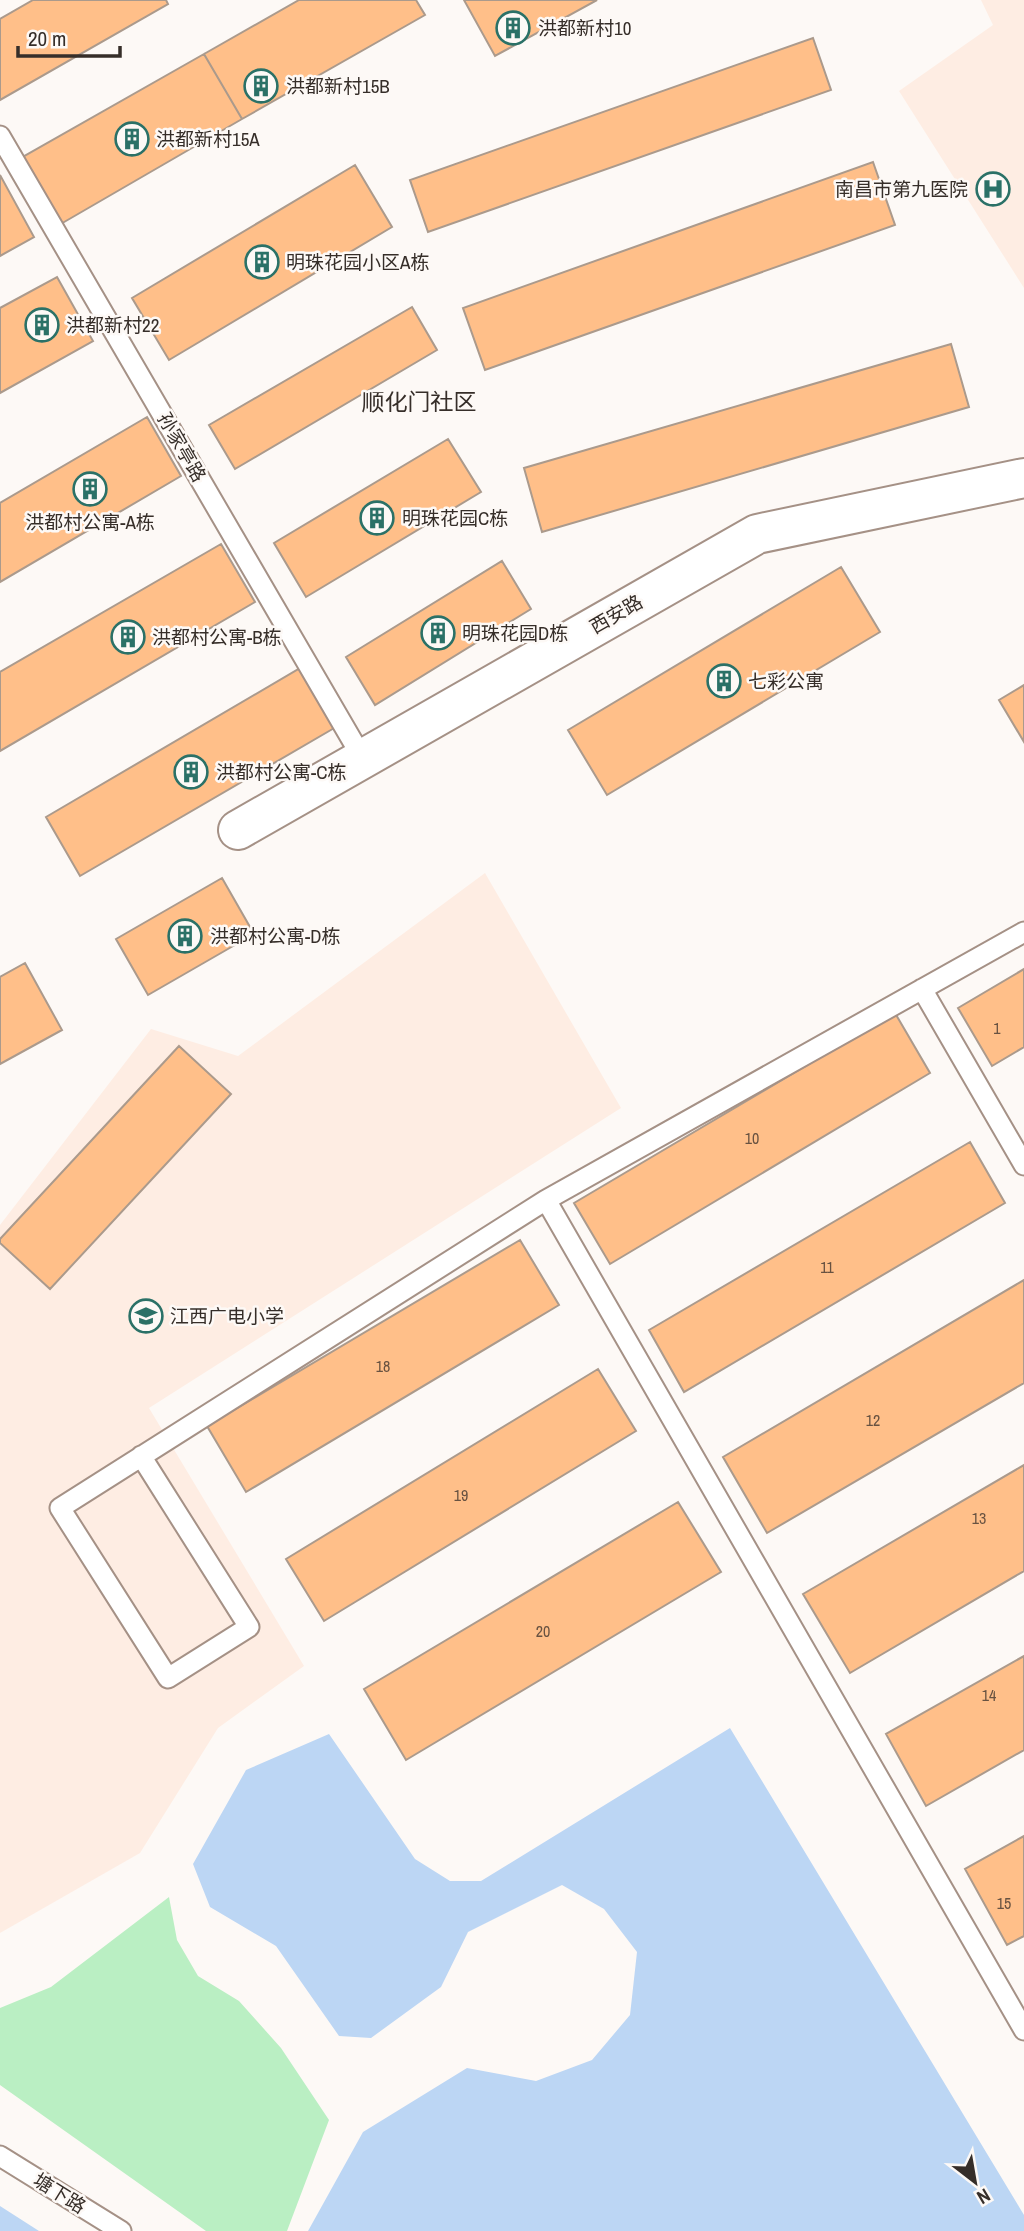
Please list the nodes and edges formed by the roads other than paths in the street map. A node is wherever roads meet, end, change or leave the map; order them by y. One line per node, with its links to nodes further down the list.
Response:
1 (0, 136): 3 (lane, 孙家亭路)
2 (1024, 478): 3 (street, 西安路)
3 (363, 759): 4 (street, 西安路)
4 (238, 830)
5 (1024, 932): 6 (lane)
6 (922, 989): 7 (lane); 8 (lane)
7 (1024, 1165)
8 (546, 1200): 9 (lane); 10 (lane)
9 (141, 1456): 9 (lane)
10 (1024, 2030)
11 (0, 2156): 12 (lane, 塘下路)
12 (121, 2231)

